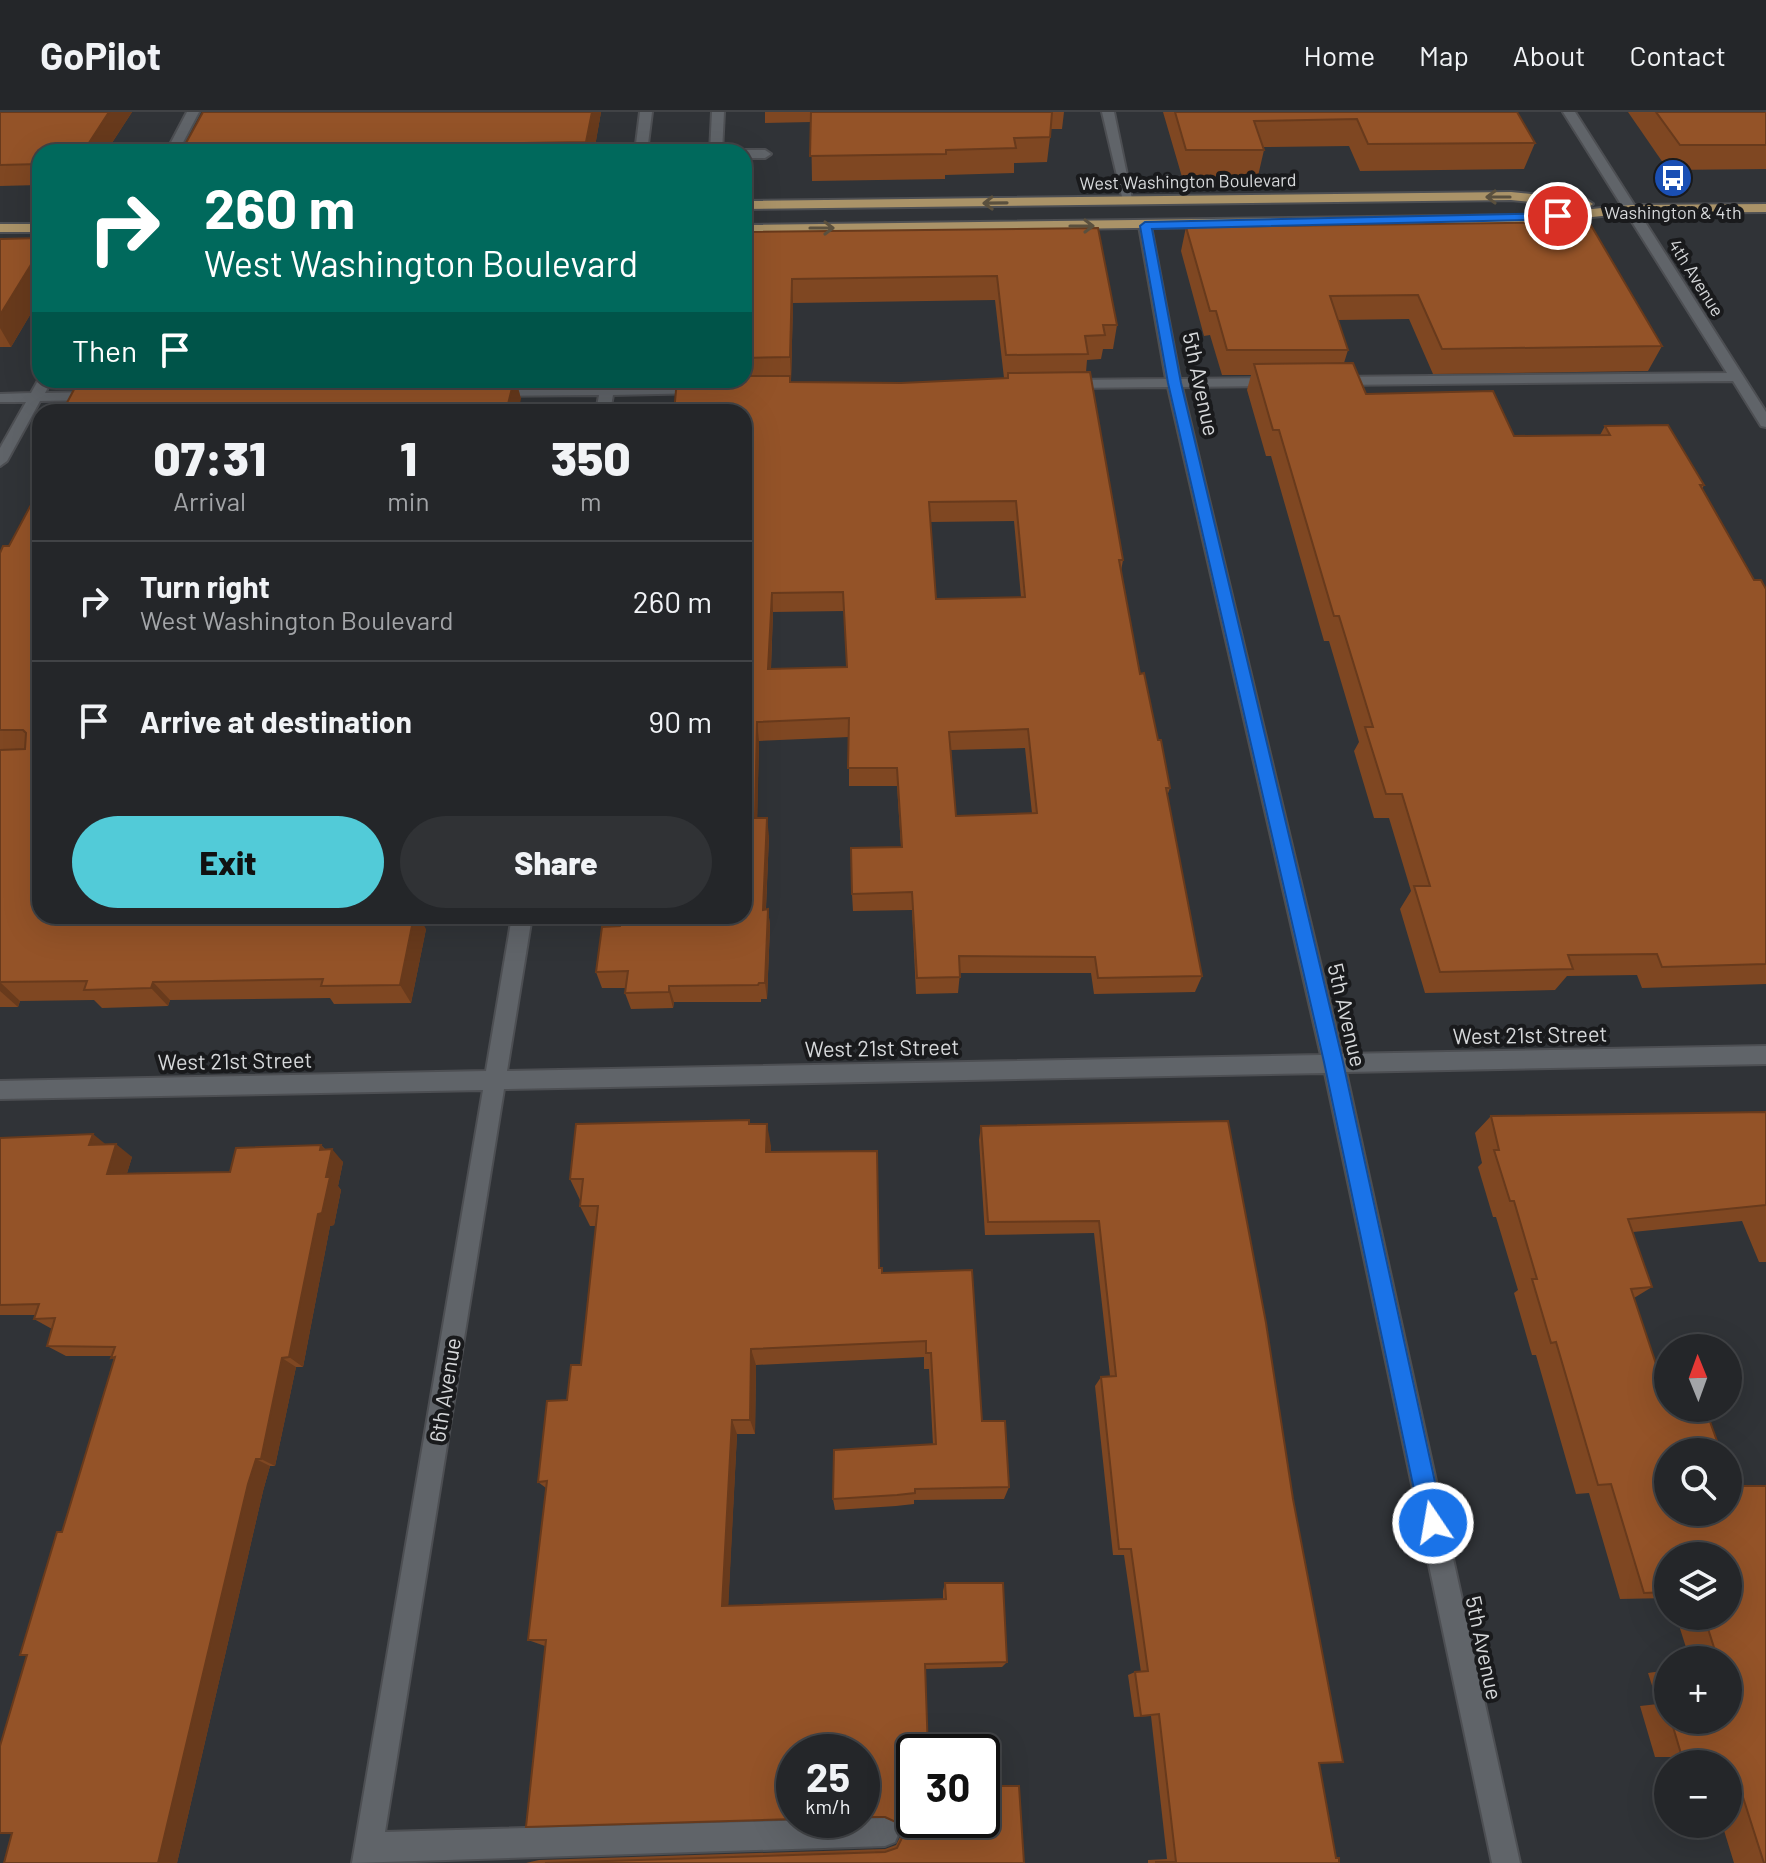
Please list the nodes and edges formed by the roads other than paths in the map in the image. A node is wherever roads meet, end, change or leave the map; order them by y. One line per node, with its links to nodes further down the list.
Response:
1 (193, 112): 6 (street)
2 (646, 112): 7 (street)
3 (718, 112): 8 (street)
4 (1108, 112): 11 (street)
5 (1569, 112): 14 (street, 4th Avenue)
6 (176, 144)
7 (642, 144)
8 (716, 144)
9 (752, 154): 10 (street)
10 (765, 154)
11 (1129, 201): 12 (main road, West Washington Boulevard, one-way to 12); 14 (main road, West Washington Boulevard, one-way to 11)
12 (752, 205)
13 (1766, 208): 14 (main road, West Washington Boulevard)
14 (1631, 209): 15 (main road, West Washington Boulevard); 19 (street, 4th Avenue)
15 (1145, 226): 18 (main road, West Washington Boulevard, one-way to 15); 20 (street, 5th Avenue)
16 (0, 228): 17 (main road)
17 (32, 228)
18 (752, 229)
19 (1737, 377): 20 (street); 30 (street, 4th Avenue)
20 (1174, 383): 21 (street); 34 (street, 5th Avenue)
21 (1050, 385)
22 (40, 388): 28 (street)
23 (552, 388): 26 (street)
24 (690, 388): 25 (street)
25 (718, 389)
26 (479, 392)
27 (115, 396): 28 (street)
28 (35, 397): 29 (street); 31 (street)
29 (0, 398)
30 (1766, 423)
31 (0, 461)
32 (521, 924): 35 (street, 6th Avenue)
33 (1766, 1055): 34 (street, West 21st Street)
34 (1333, 1062): 35 (street, West 21st Street); 39 (street, 5th Avenue)
35 (496, 1080): 36 (street, West 21st Street); 38 (street, 6th Avenue)
36 (0, 1090)
37 (885, 1832): 38 (street)
38 (368, 1855)
39 (1506, 1863)

